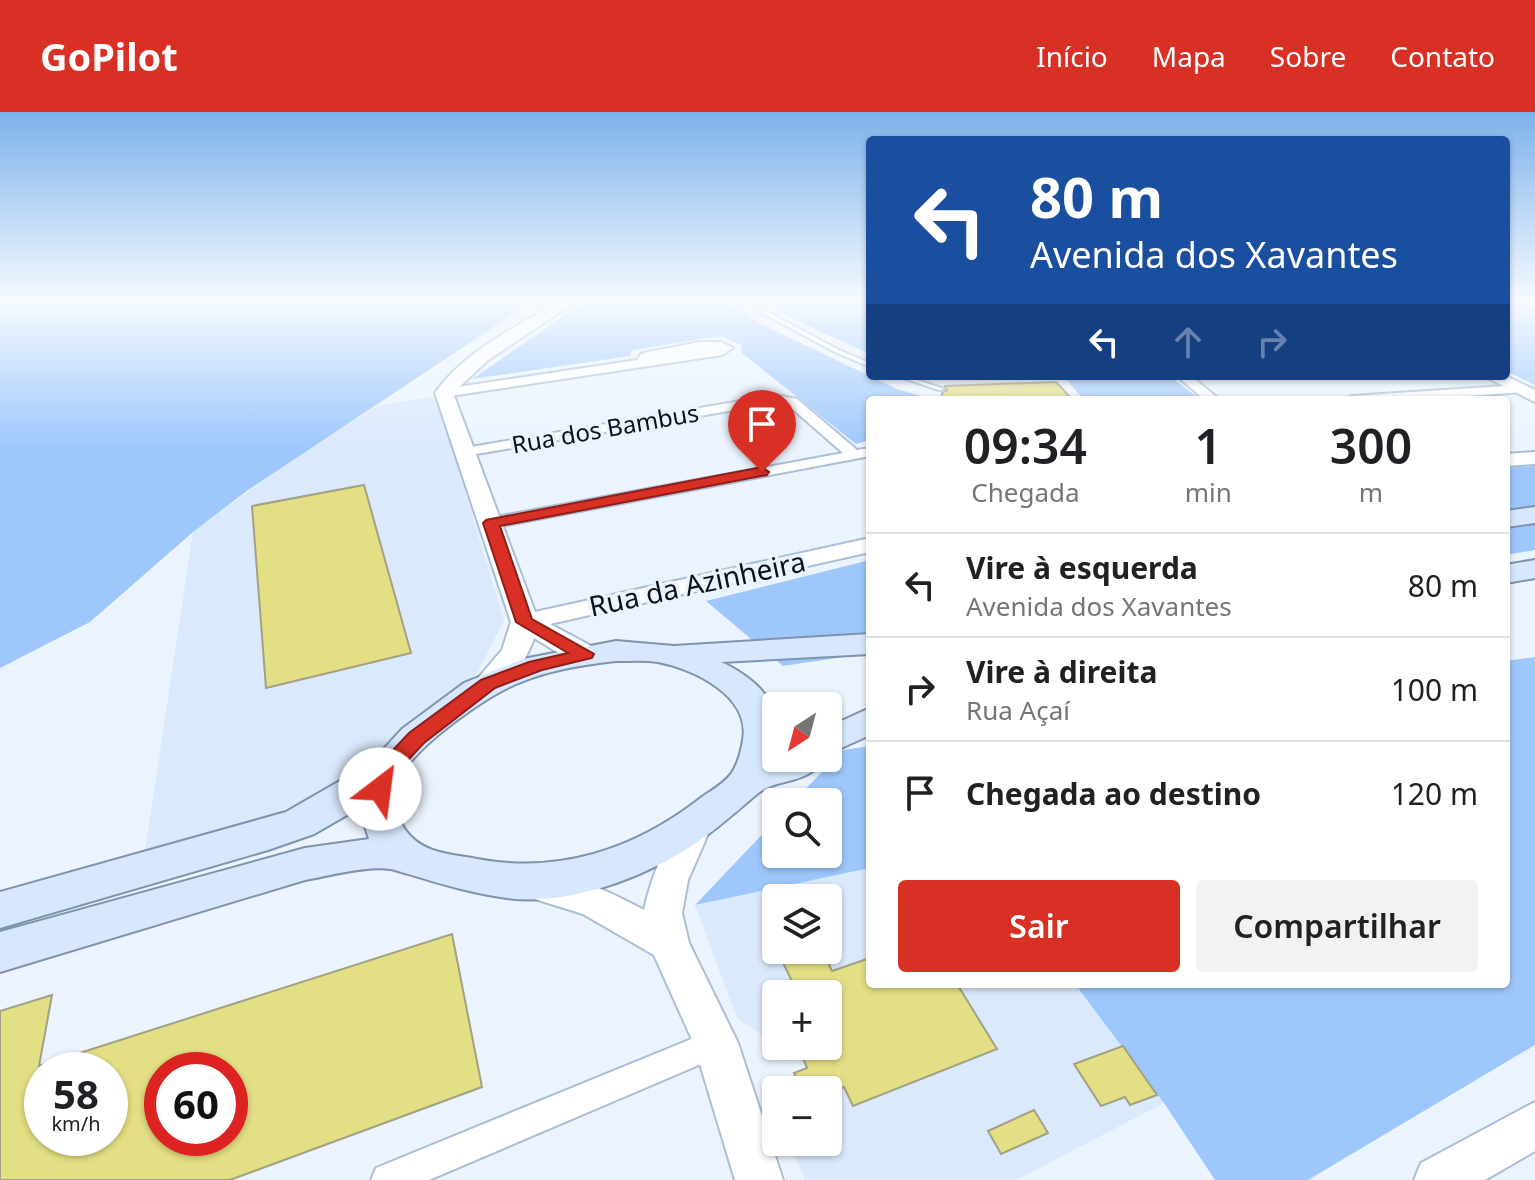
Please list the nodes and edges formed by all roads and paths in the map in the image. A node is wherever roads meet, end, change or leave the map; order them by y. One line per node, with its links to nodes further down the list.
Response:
1 (495, 350): 11 (main road)
2 (677, 350): 5 (street)
3 (717, 350): 5 (street)
4 (835, 350): 6 (lane)
5 (642, 363): 11 (street)
6 (866, 363)
7 (913, 380): 10 (lane)
8 (1188, 380): 13 (street)
9 (1501, 380): 12 (main road)
10 (941, 389)
11 (444, 393): 15 (main road)
12 (1527, 393): 14 (street)
13 (1208, 396)
14 (1452, 396)
15 (465, 452): 17 (street, Rua dos Bambus); 22 (main road)
16 (866, 452): 17 (street)
17 (853, 454): 22 (street)
18 (1535, 458): 19 (main road)
19 (1510, 460)
20 (1535, 515): 21 (main road)
21 (1510, 518)
22 (491, 523): 26 (main road)
23 (866, 546): 26 (main road, Rua da Azinheira)
24 (1535, 569): 25 (main road)
25 (1510, 573)
26 (525, 622): 28 (main road); 30 (main road)
27 (866, 644): 29 (main road)
28 (585, 654): 29 (main road); 30 (main road)
29 (670, 655): 35 (main road)
30 (488, 684): 34 (main road)
31 (866, 722): 32 (main road)
32 (842, 735)
33 (781, 772): 35 (main road)
34 (384, 773): 37 (main road); 39 (main road)
35 (746, 782): 36 (main road)
36 (693, 827): 38 (main road); 40 (main road)
37 (401, 853): 38 (main road); 41 (main road)
38 (532, 883): 40 (main road)
39 (0, 910)
40 (669, 943): 42 (main road)
41 (0, 952)
42 (716, 1043): 44 (street); 45 (main road)
43 (1535, 1125): 46 (main road)
44 (388, 1180)
45 (759, 1180)
46 (1438, 1180)

